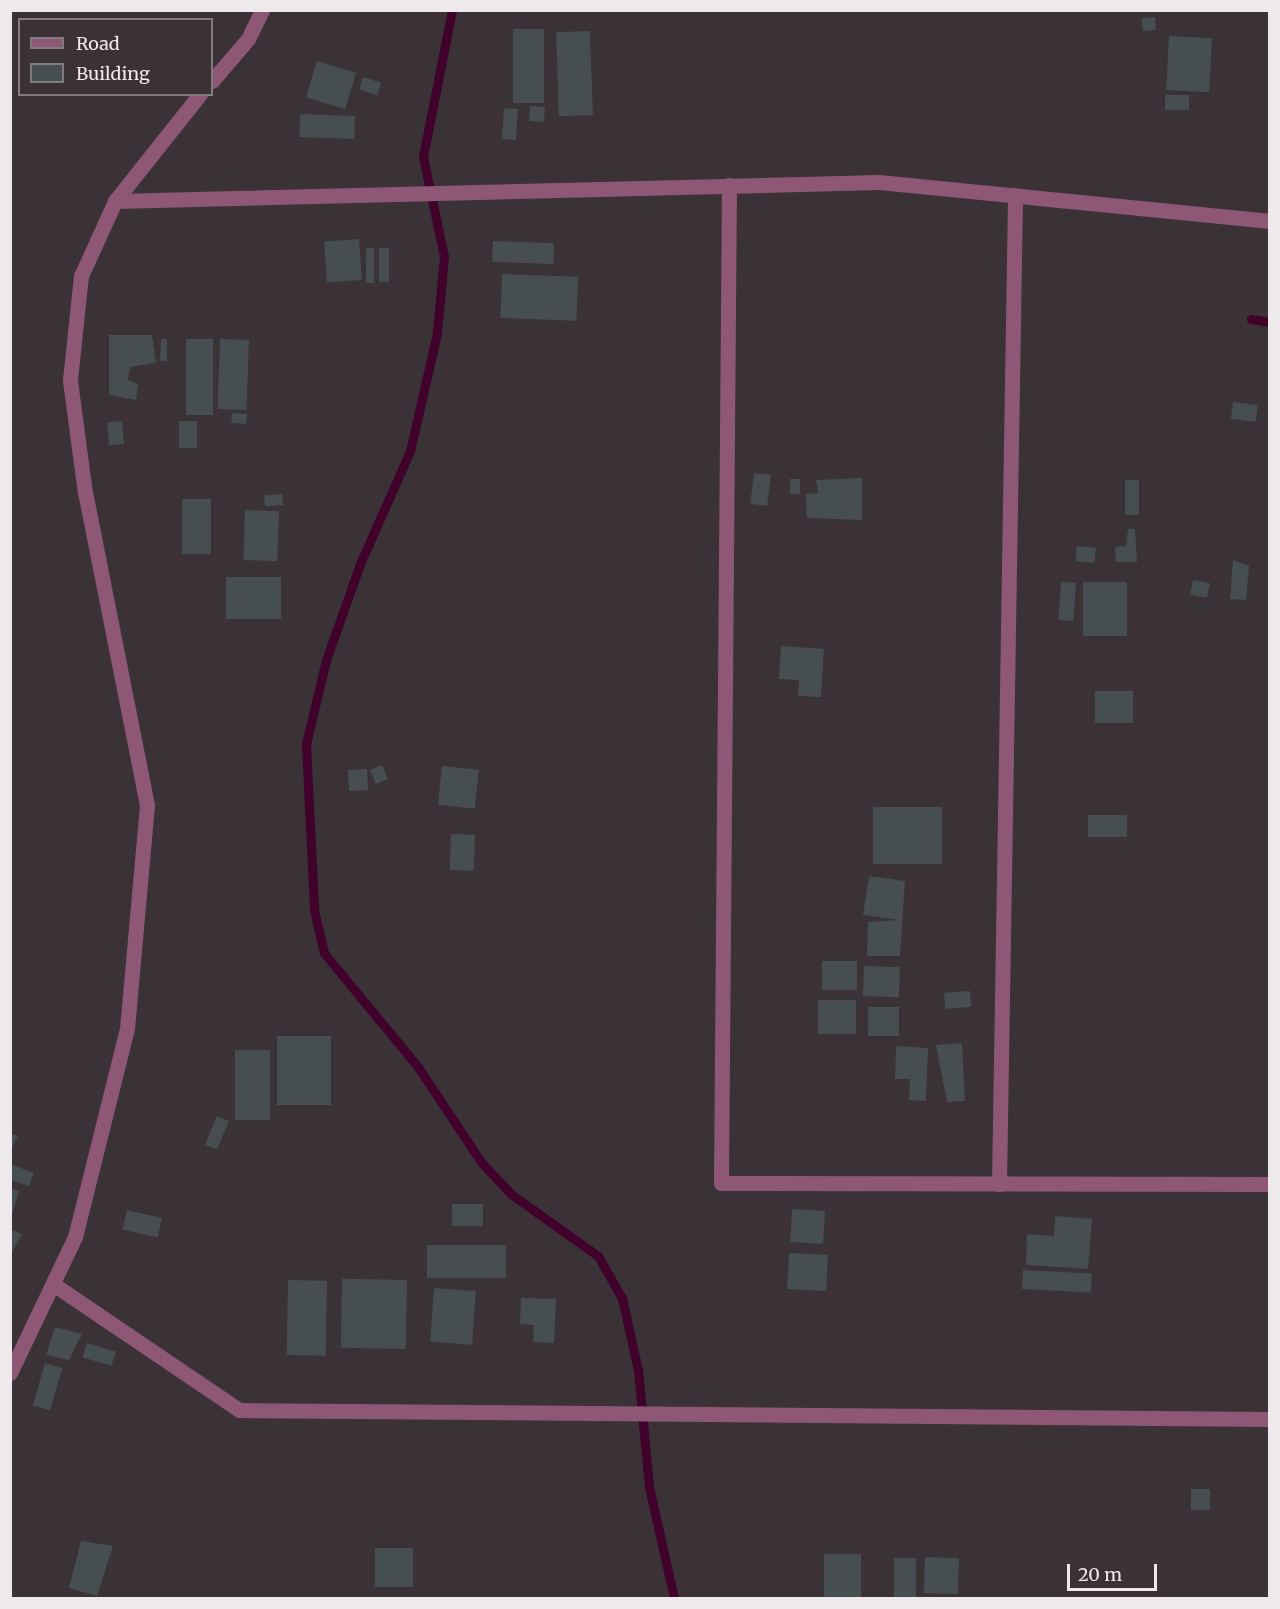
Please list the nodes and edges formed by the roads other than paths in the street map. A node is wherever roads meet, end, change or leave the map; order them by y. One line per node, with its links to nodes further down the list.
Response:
1 (262, 10): 2 (street)
2 (213, 80)
3 (198, 96): 6 (street)
4 (729, 185): 5 (street); 6 (street); 8 (street)
5 (1015, 195): 7 (street); 8 (street)
6 (115, 201): 10 (street)
7 (1269, 221)
8 (999, 1184): 9 (street)
9 (1269, 1184)
10 (53, 1284): 11 (street); 12 (street)
11 (10, 1373)
12 (1269, 1419)

